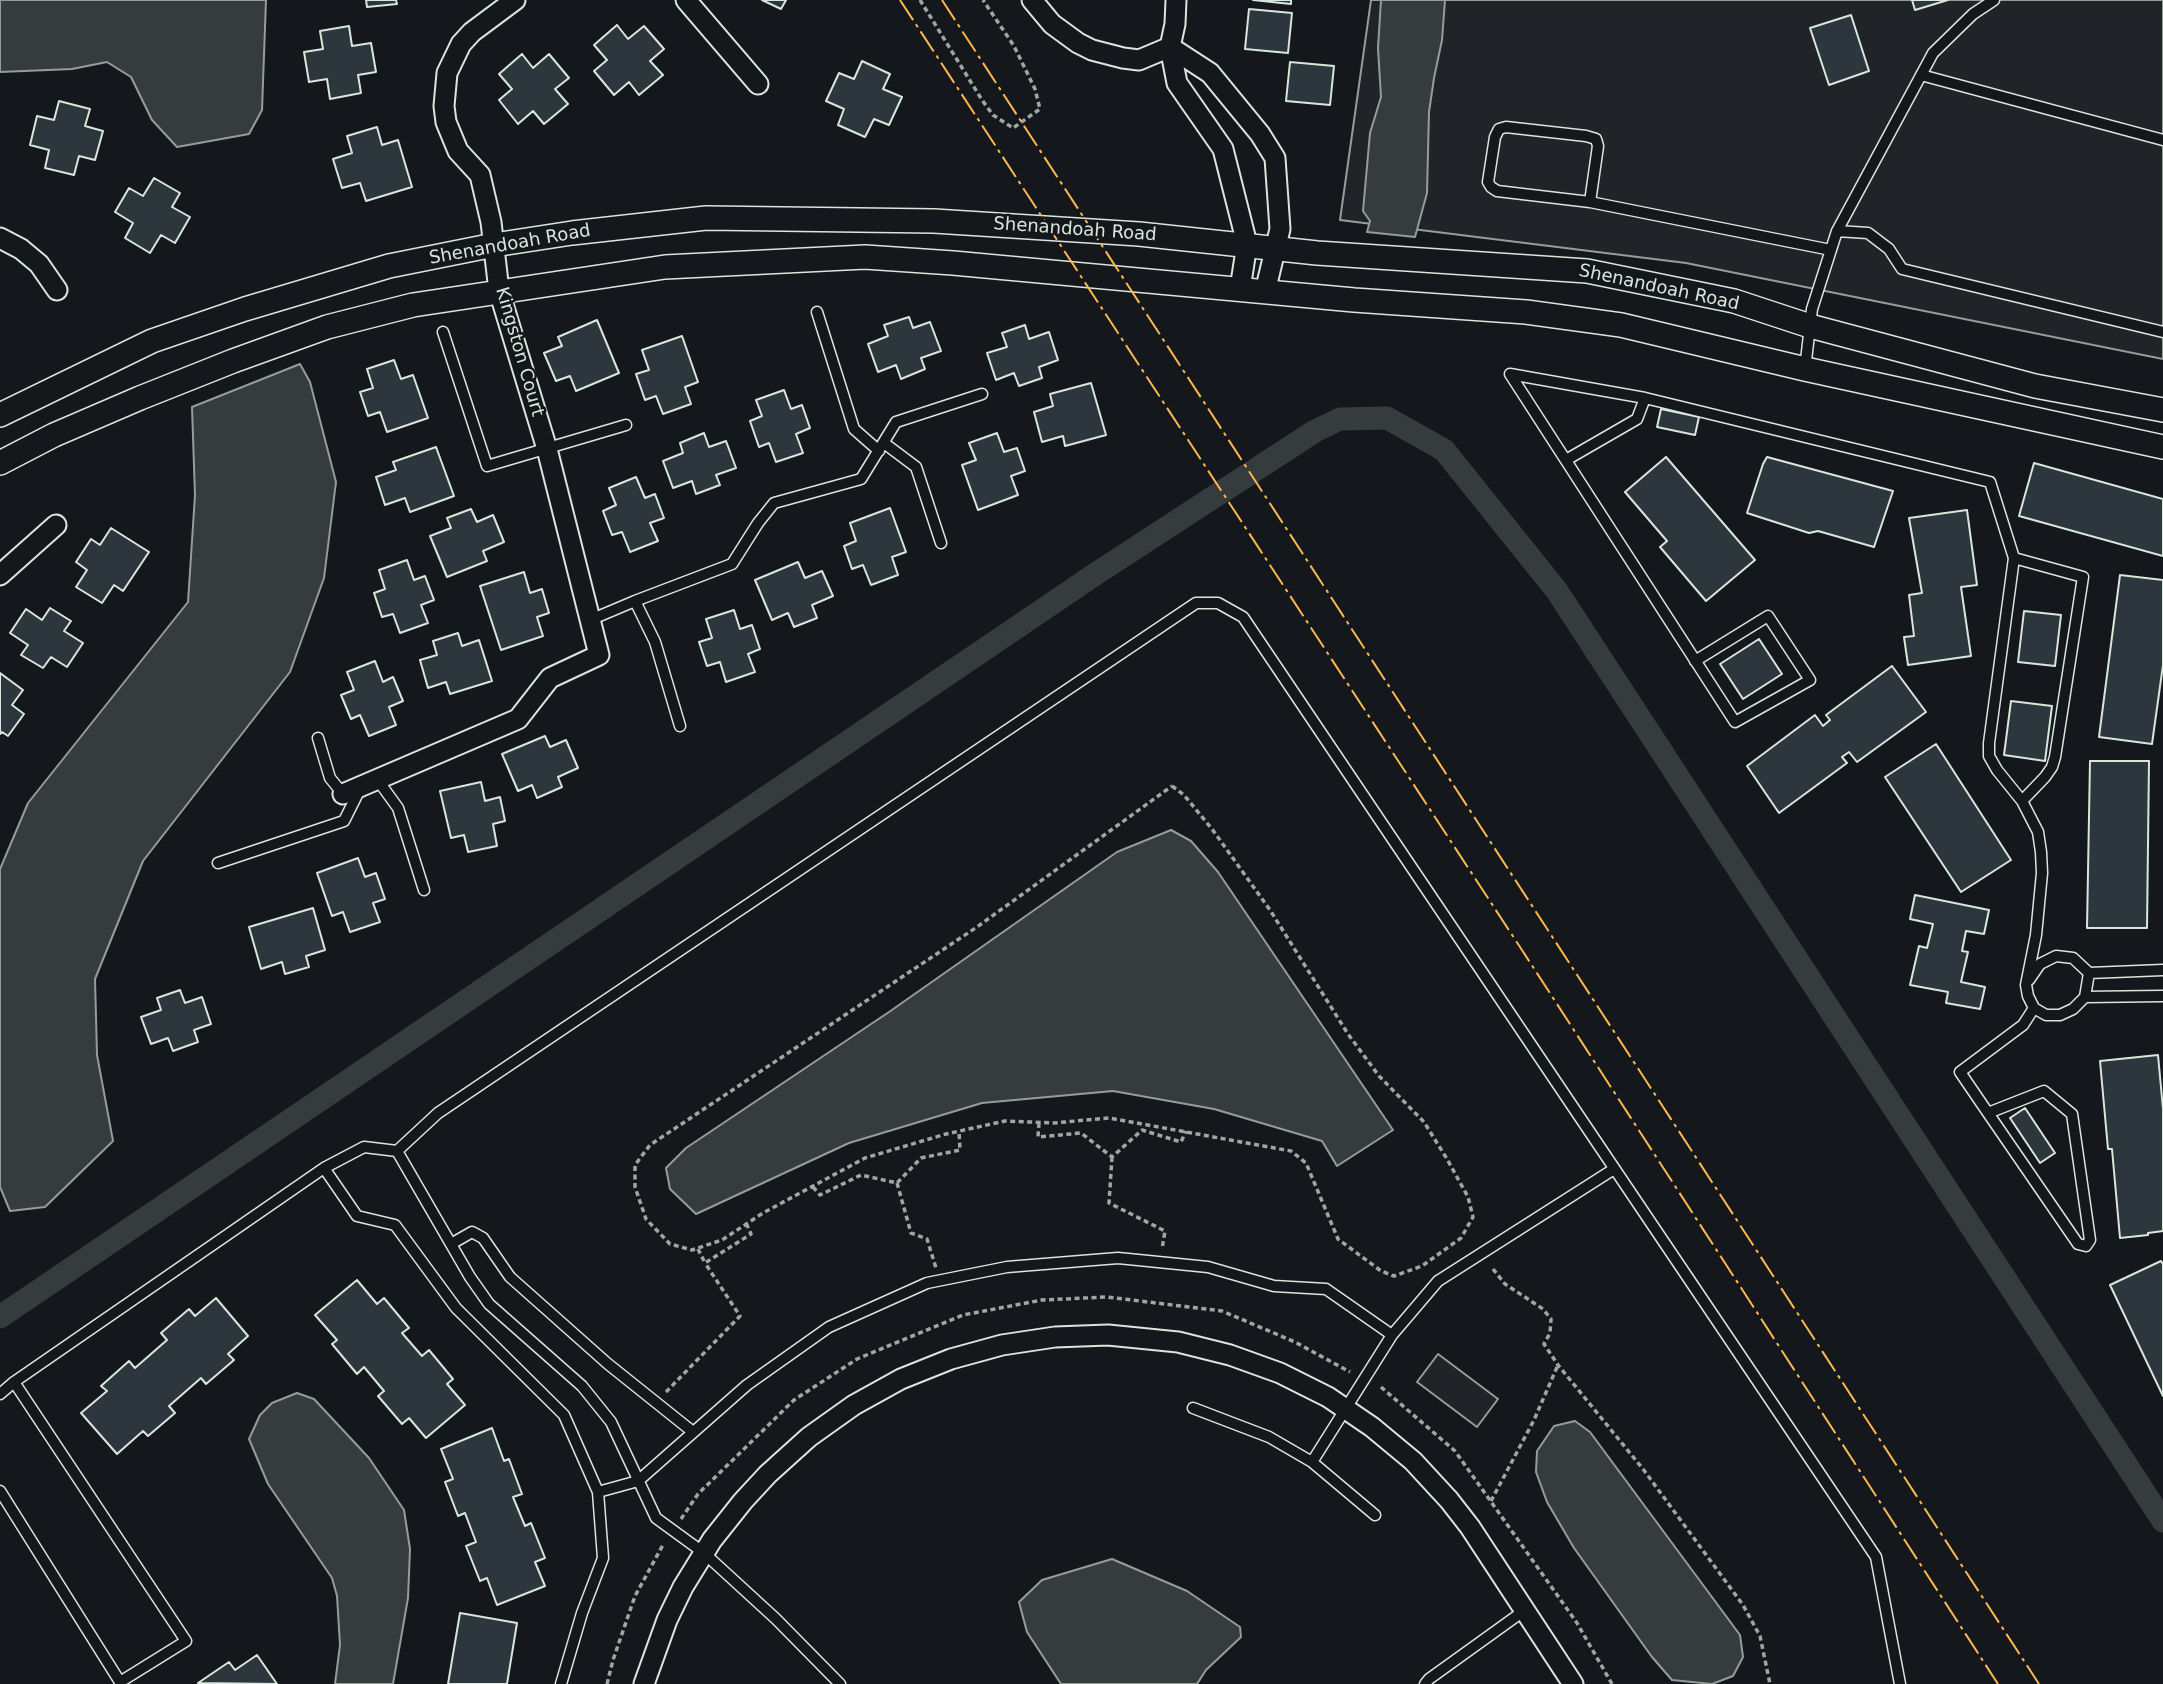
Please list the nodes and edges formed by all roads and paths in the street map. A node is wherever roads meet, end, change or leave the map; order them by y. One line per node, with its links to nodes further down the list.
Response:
1 (515, 0): 17 (street, Kingston Court)
2 (686, 0): 11 (street)
3 (920, 0): 4 (path)
4 (983, 0)
5 (1032, 0): 9 (street)
6 (1176, 0): 9 (street)
7 (1994, 0): 8 (lane)
8 (1980, 4): 10 (lane)
9 (1170, 47): 16 (street); 18 (street)
10 (1921, 75): 12 (lane); 14 (lane)
11 (758, 84)
12 (2163, 140)
13 (1590, 202): 13 (lane); 19 (lane)
14 (1837, 231): 19 (lane); 26 (lane)
15 (0, 238): 21 (street)
16 (1247, 244): 17 (street, Shenandoah Road); 18 (street, Shenandoah Road); 20 (street)
17 (494, 245): 22 (street, Kingston Court); 32 (street, Shenandoah Road)
18 (1276, 250): 23 (street); 25 (street, Shenandoah Road)
19 (1831, 250): 25 (lane)
20 (1240, 289): 22 (street); 23 (street)
21 (57, 290)
22 (499, 291): 36 (street, Kingston Court); 38 (street)
23 (1265, 292): 28 (street)
24 (817, 313): 34 (lane)
25 (1810, 326): 28 (lane); 31 (street, Shenandoah Road)
26 (2163, 330)
27 (443, 332): 36 (lane)
28 (1805, 369): 35 (street)
29 (982, 394): 34 (lane)
30 (1645, 398): 37 (lane); 37 (lane); 41 (lane)
31 (2163, 411)
32 (0, 415)
33 (626, 425): 36 (lane)
34 (881, 447): 40 (lane); 43 (lane)
35 (2163, 447)
36 (547, 449): 44 (street, Kingston Court)
37 (1566, 460): 45 (lane)
38 (0, 463)
39 (56, 525): 42 (street)
40 (941, 543)
41 (2014, 558): 50 (lane); 50 (lane)
42 (0, 575)
43 (635, 601): 44 (lane); 46 (lane)
44 (590, 620): 48 (street, Kingston Court)
45 (1695, 660): 45 (lane)
46 (680, 726)
47 (318, 738): 49 (lane)
48 (370, 783): 49 (street); 51 (lane); 52 (lane)
49 (343, 794)
50 (2022, 801): 55 (lane)
51 (218, 863)
52 (424, 890)
53 (2163, 970): 54 (lane)
54 (2089, 973): 55 (lane); 57 (lane)
55 (2026, 985): 58 (lane)
56 (2163, 996): 57 (lane)
57 (2085, 997): 58 (lane)
58 (2034, 1008): 59 (lane)
59 (1988, 1113): 59 (lane)
60 (1038, 1123): 61 (path); 62 (path); 64 (path)
61 (959, 1131): 67 (path); 68 (path)
62 (1186, 1131): 64 (path); 71 (path)
63 (397, 1151): 65 (lane); 66 (lane); 70 (lane)
64 (1112, 1157): 72 (path)
65 (324, 1168): 78 (lane); 88 (lane)
66 (1614, 1169): 76 (lane); 102 (lane)
67 (897, 1183): 68 (path); 75 (path)
68 (813, 1187): 69 (path)
69 (747, 1223): 71 (path); 73 (path)
70 (451, 1244): 81 (lane); 86 (lane)
71 (697, 1248): 73 (path)
72 (1160, 1262): 75 (lane); 76 (lane)
73 (705, 1263): 81 (path)
74 (1493, 1269): 77 (path)
75 (940, 1280): 84 (lane)
76 (1392, 1335): 83 (lane)
77 (1558, 1365): 89 (path); 101 (path)
78 (14, 1382): 80 (lane); 87 (lane)
79 (1381, 1387): 89 (path)
80 (0, 1394)
81 (656, 1402): 84 (lane)
82 (1193, 1408): 85 (lane)
83 (1345, 1409): 85 (lane); 92 (street); 93 (street)
84 (694, 1432): 86 (lane)
85 (1312, 1462): 90 (lane)
86 (638, 1481): 88 (lane); 92 (lane)
87 (0, 1491)
88 (598, 1492): 94 (lane)
89 (1491, 1500): 100 (path)
90 (1375, 1515)
91 (664, 1543): 95 (path)
92 (704, 1553): 96 (street); 97 (lane)
93 (1525, 1610): 98 (lane); 99 (street)
94 (561, 1684)
95 (607, 1684)
96 (644, 1684)
97 (840, 1684)
98 (1425, 1684)
99 (1573, 1684)
100 (1612, 1684)
101 (1770, 1684)
102 (1900, 1684)

